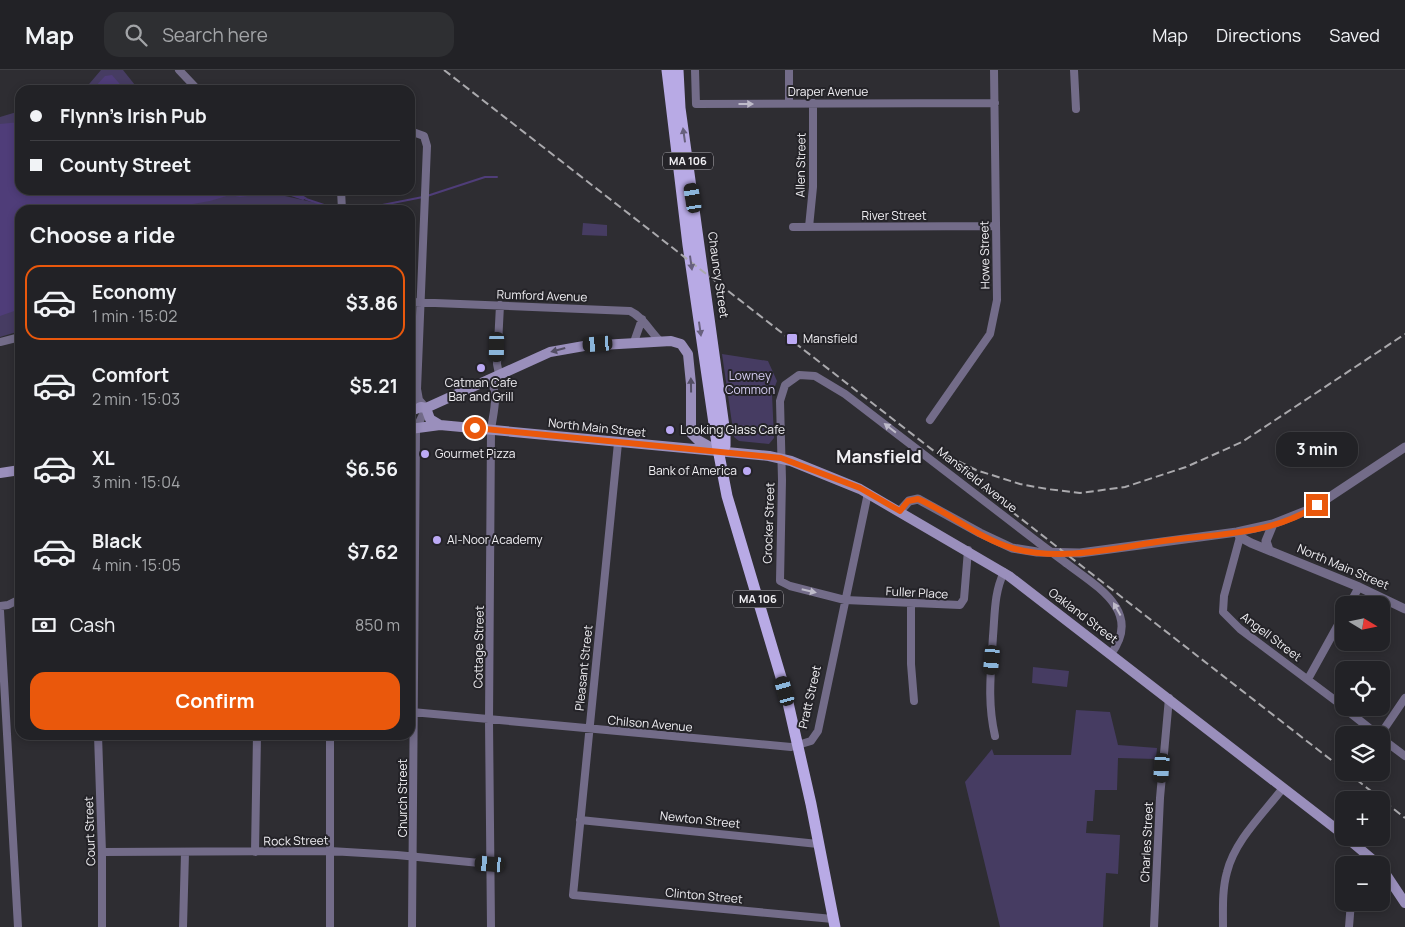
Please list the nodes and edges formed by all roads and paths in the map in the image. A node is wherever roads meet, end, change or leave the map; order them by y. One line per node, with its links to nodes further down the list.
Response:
1 (179, 70): 8 (street)
2 (667, 70): 37 (main road, Chauncy Street / MA 106, one-way to 37)
3 (678, 70): 37 (main road, Chauncy Street / MA 106, one-way to 3)
4 (696, 70): 11 (street, Draper Avenue, one-way to 11)
5 (789, 70): 11 (street)
6 (994, 70): 10 (street, Howe Street)
7 (1074, 70): 12 (street)
8 (193, 85)
9 (814, 103): 10 (street, Draper Avenue); 11 (street, Draper Avenue); 16 (street, Allen Street)
10 (994, 103): 14 (street, Howe Street)
11 (789, 104)
12 (1076, 109)
13 (415, 133): 18 (street)
14 (996, 226): 16 (street, River Street); 28 (street, Howe Street)
15 (793, 227): 16 (street, River Street)
16 (809, 228)
17 (415, 302): 18 (street, Rumford Avenue)
18 (420, 302): 19 (street, Rumford Avenue); 26 (street)
19 (500, 305): 20 (street, Rumford Avenue); 25 (street, Cottage Street)
20 (642, 319): 22 (street); 24 (street)
21 (15, 338): 23 (street)
22 (659, 340): 24 (main road); 33 (main road, one-way to 22)
23 (0, 342)
24 (634, 342): 25 (main road, one-way to 25)
25 (494, 377): 26 (main road); 32 (street, Cottage Street)
26 (426, 408): 27 (main road); 29 (main road); 30 (street)
27 (415, 409)
28 (930, 420)
29 (440, 425): 31 (main road, North Main Street); 32 (main road, North Main Street)
30 (415, 426)
31 (415, 429)
32 (491, 430): 34 (main road, North Main Street); 65 (street, Cottage Street)
33 (691, 433): 35 (main road); 37 (main road)
34 (618, 443): 35 (main road, North Main Street); 68 (street, Pleasant Street)
35 (667, 447): 37 (main road, North Main Street)
36 (1405, 447): 43 (street)
37 (720, 452): 38 (main road, North Main Street); 75 (main road, Chauncy Street / MA 106)
38 (781, 458): 41 (main road, Oakland Street); 50 (street, Crocker Street, one-way to 50); 57 (street, Mansfield Avenue, one-way to 38, bridge)
39 (15, 471): 40 (main road)
40 (0, 473)
41 (868, 493): 42 (main road, Oakland Street); 50 (street, Pratt Street)
42 (900, 511): 44 (street); 45 (main road, Oakland Street)
43 (1273, 524): 44 (street); 46 (street)
44 (1239, 534): 46 (street, North Main Street); 58 (street, Angell Street)
45 (968, 550): 47 (main road, Oakland Street); 52 (street, Fuller Place)
46 (1269, 550): 48 (street, North Main Street)
47 (1004, 572): 57 (main road, Oakland Street); 69 (street)
48 (1359, 587): 49 (street); 54 (street, North Main Street)
49 (1354, 596)
50 (845, 600): 52 (street, Fuller Place); 75 (street, Pratt Street)
51 (15, 602): 53 (street)
52 (911, 604): 61 (street)
53 (0, 606)
54 (1405, 609)
55 (0, 611): 76 (street)
56 (1335, 630): 58 (street)
57 (1112, 654): 59 (main road, Oakland Street)
58 (1308, 679): 62 (street, Angell Street)
59 (1169, 698): 78 (main road, Oakland Street); 101 (street, Charles Street)
60 (1405, 698): 67 (street)
61 (914, 701)
62 (1335, 701)
63 (415, 712): 65 (street, Chilson Avenue)
64 (1354, 716): 66 (street, Angell Street)
65 (489, 721): 68 (street, Chilson Avenue); 89 (street, Cottage Street)
66 (1367, 726)
67 (1387, 726)
68 (589, 729): 75 (street, Chilson Avenue); 79 (street, Pleasant Street)
69 (995, 736)
70 (98, 740): 84 (street, Court Street)
71 (257, 740): 85 (street)
72 (330, 740): 83 (street)
73 (412, 740): 88 (street, Church Street)
74 (1390, 744): 77 (street, Angell Street)
75 (798, 745): 81 (main road, Pratt Street / MA 106)
76 (4, 756): 95 (street)
77 (1405, 756)
78 (1283, 788): 80 (main road, Oakland Street); 102 (street)
79 (580, 820): 81 (street, Newton Street); 91 (street, Pleasant Street)
80 (1335, 828)
81 (818, 844): 94 (main road, Pratt Street / MA 106)
82 (1356, 846): 87 (main road)
83 (330, 851): 85 (street, Rock Street); 88 (street, Rock Street); 98 (street)
84 (102, 852): 86 (street, Rock Street); 96 (street, Court Street)
85 (255, 852): 86 (street, Rock Street)
86 (185, 853): 97 (street)
87 (1368, 856)
88 (413, 857): 89 (street, Rock Street); 99 (street, Church Street)
89 (490, 864): 100 (street, Cottage Street)
90 (1390, 882): 92 (main road)
91 (573, 895): 94 (street, Clinton Street)
92 (1405, 903)
93 (1350, 911): 103 (street)
94 (834, 923)
95 (18, 927)
96 (102, 927)
97 (183, 927)
98 (330, 927)
99 (412, 927)
100 (491, 927)
101 (1154, 927)
102 (1223, 927)
103 (1348, 927)

